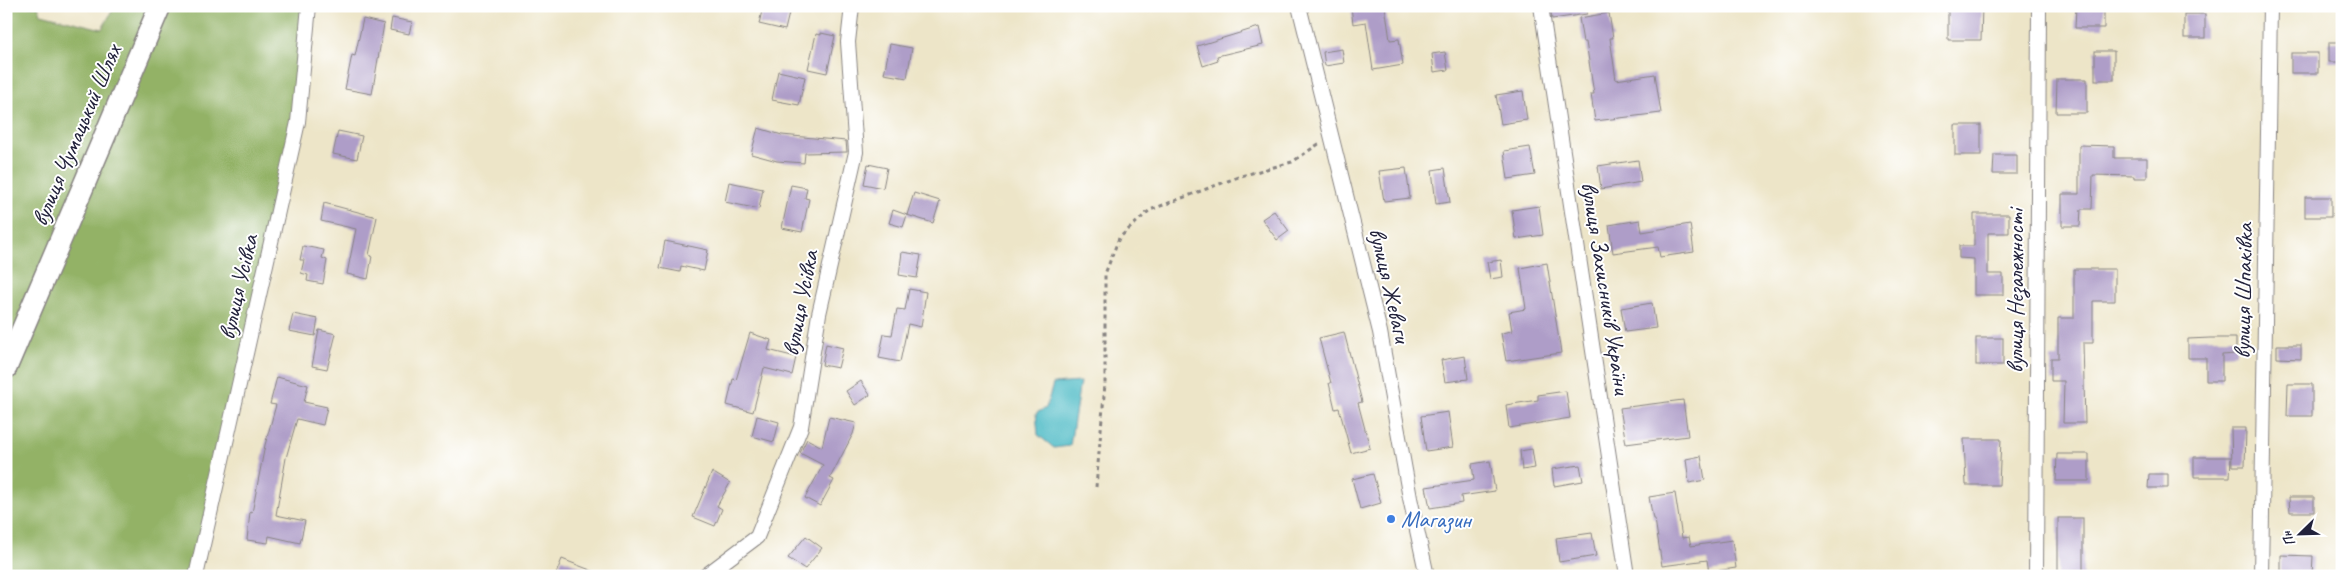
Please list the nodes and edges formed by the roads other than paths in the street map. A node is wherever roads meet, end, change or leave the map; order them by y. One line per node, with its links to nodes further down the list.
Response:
1 (160, 6): 8 (main road, вулиця Чумацький Шлях)
2 (309, 6): 9 (street, вулиця Усівка)
3 (852, 6): 10 (street, вулиця Усівка)
4 (1299, 6): 11 (street, вулиця Жеваги)
5 (1541, 6): 12 (street, вулиця Захисників України)
6 (2039, 6): 13 (street, вулиця Незалежності)
7 (2270, 6): 14 (street, вулиця Шпаківка)
8 (6, 368)
9 (196, 576)
10 (705, 576)
11 (1427, 576)
12 (1627, 576)
13 (2036, 576)
14 (2262, 576)

